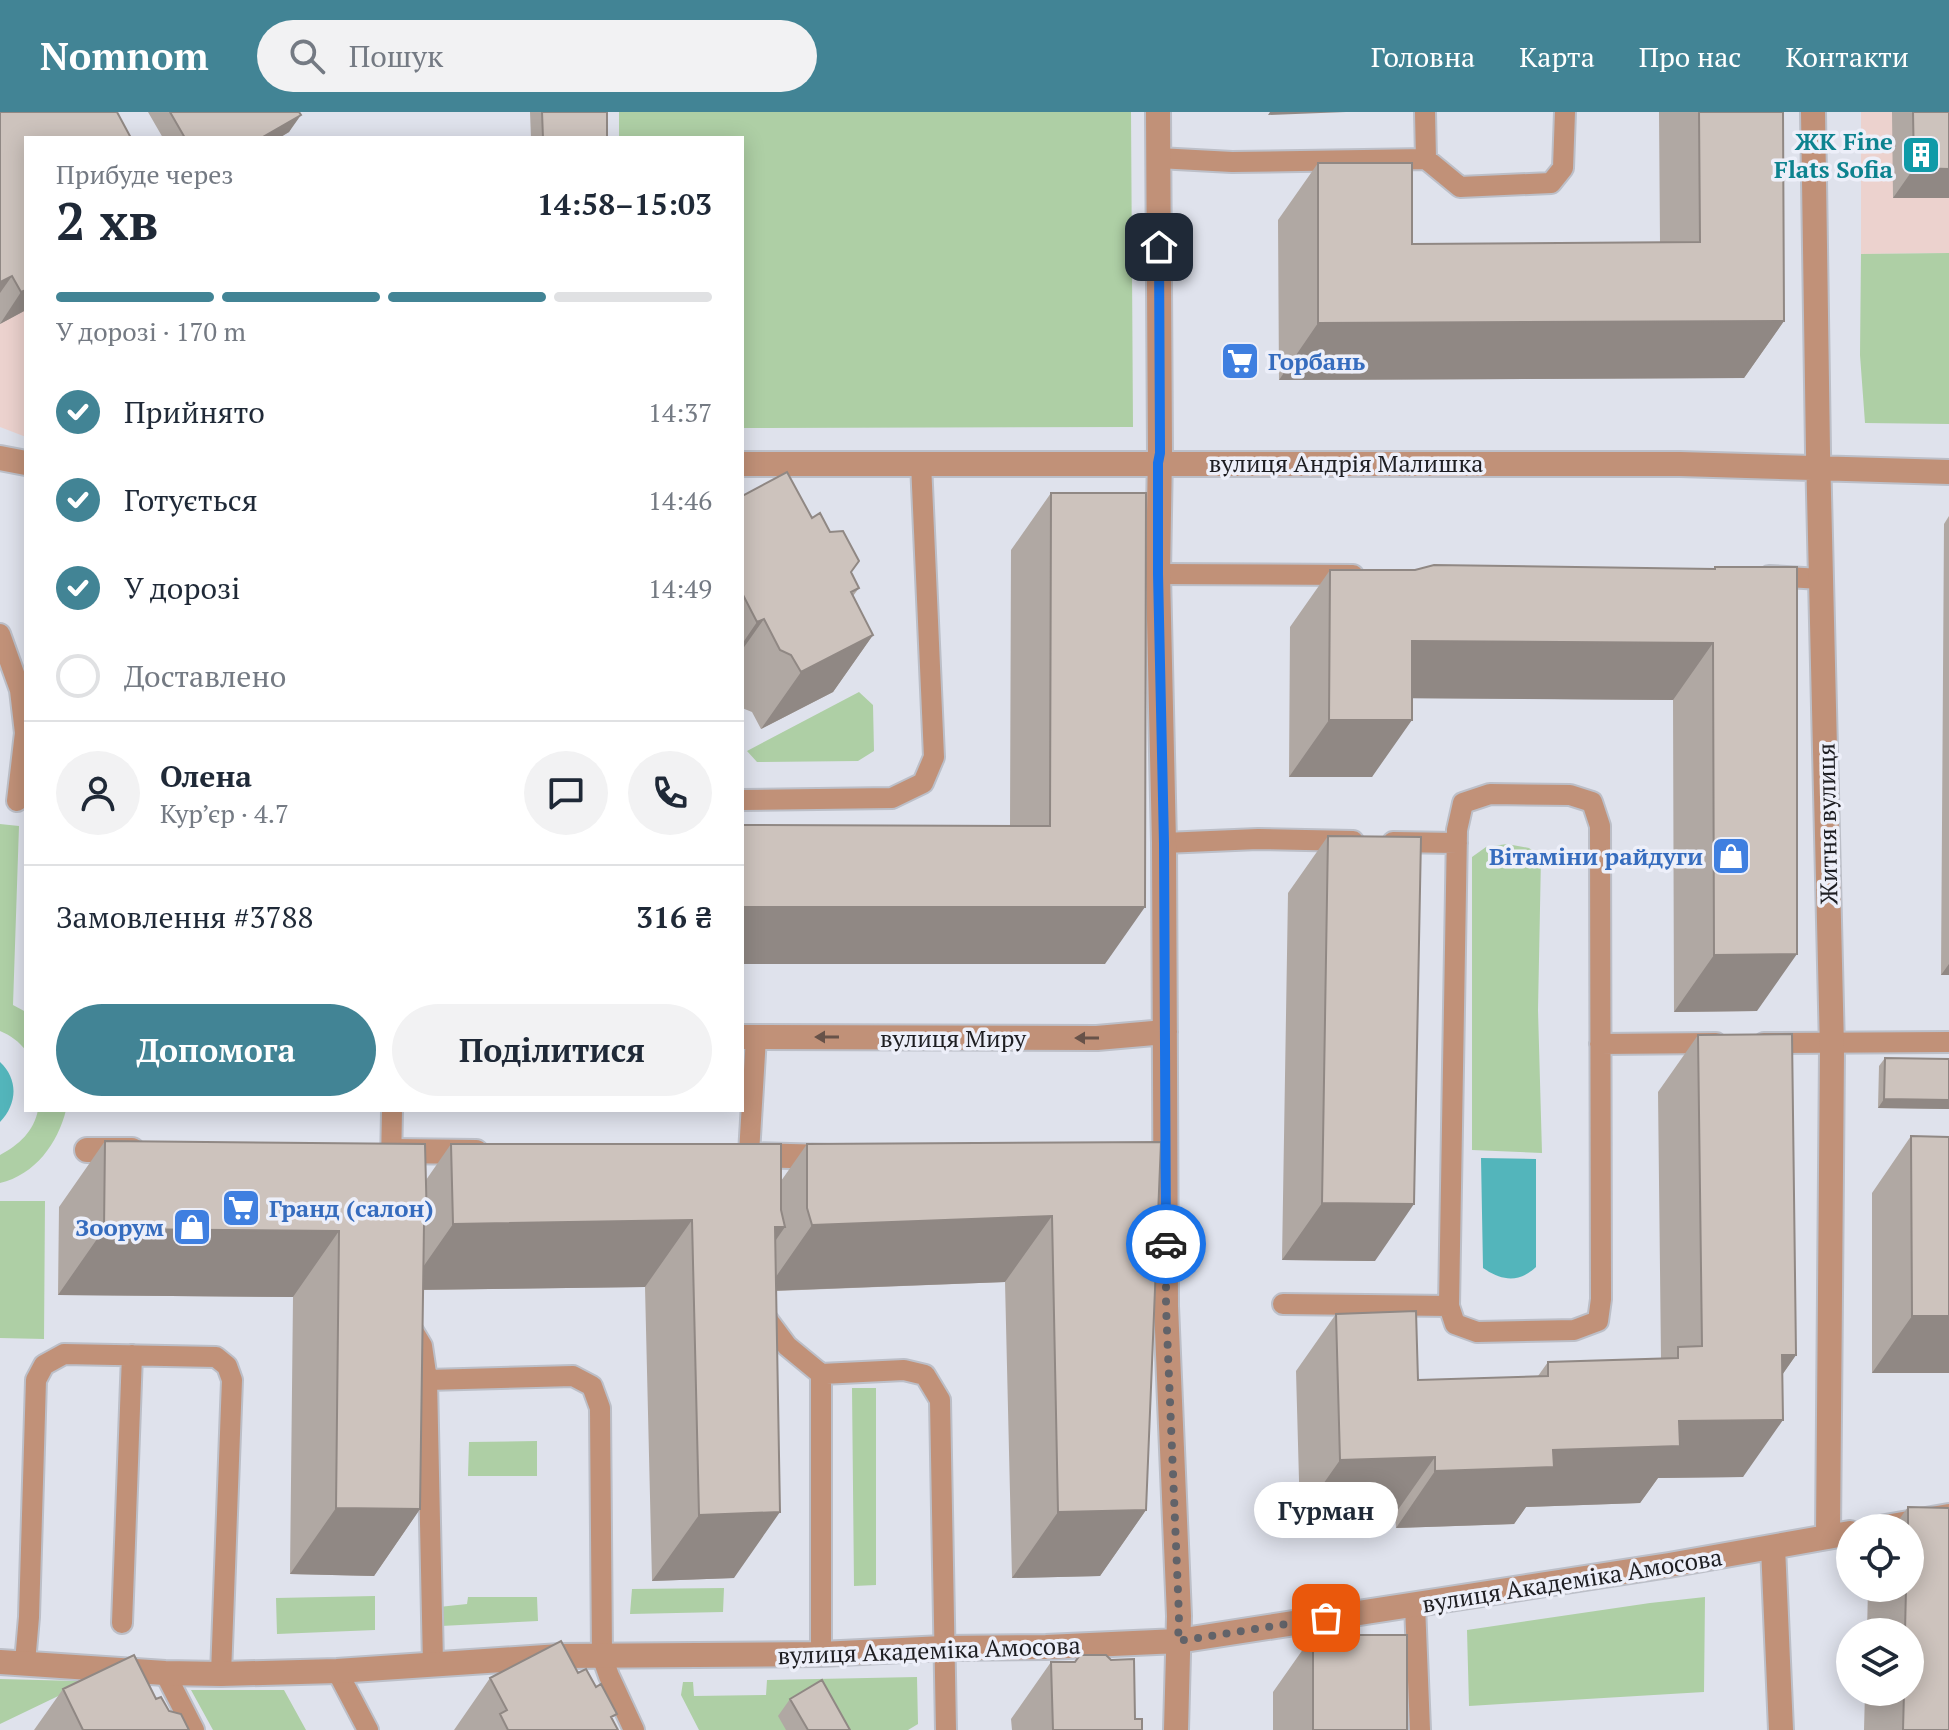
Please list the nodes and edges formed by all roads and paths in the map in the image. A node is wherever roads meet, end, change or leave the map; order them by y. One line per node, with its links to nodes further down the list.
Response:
1 (1158, 112): 5 (street)
2 (1425, 112): 6 (lane)
3 (1565, 112): 6 (lane)
4 (1813, 112): 12 (street, Житня вулиця)
5 (1158, 158): 6 (lane); 10 (street)
6 (1426, 159)
7 (0, 458): 8 (street)
8 (24, 463)
9 (921, 463): 10 (street, вулиця Андрія Малишка); 11 (street, вулиця Андрія Малишка); 21 (lane)
10 (1158, 463): 12 (street, вулиця Андрія Малишка); 14 (street)
11 (744, 464)
12 (1819, 469): 13 (street, вулиця Андрія Малишка); 17 (street, Житня вулиця)
13 (1949, 472)
14 (1158, 574): 15 (lane); 23 (street)
15 (1367, 575)
16 (1756, 575): 17 (lane)
17 (1821, 579): 27 (street, Житня вулиця)
18 (0, 634): 19 (lane)
19 (24, 726)
20 (24, 739): 22 (lane)
21 (744, 800)
22 (14, 801)
23 (1164, 843): 24 (lane); 25 (street)
24 (1457, 843): 29 (lane); 43 (lane)
25 (1165, 1032): 26 (street, вулиця Миру, one-way to 26); 55 (street)
26 (749, 1037): 30 (lane)
27 (1831, 1042): 28 (lane); 29 (lane); 48 (street, Житня вулиця)
28 (1949, 1042)
29 (1600, 1044): 43 (lane)
30 (744, 1103)
31 (392, 1112): 35 (lane)
32 (743, 1112): 37 (lane)
33 (87, 1150): 34 (street)
34 (151, 1150)
35 (382, 1151): 36 (street); 39 (lane)
36 (499, 1153)
37 (740, 1155): 38 (street); 40 (lane)
38 (855, 1157)
39 (391, 1187)
40 (748, 1188)
41 (750, 1291): 46 (lane)
42 (1283, 1304): 43 (lane)
43 (1449, 1306)
44 (401, 1309): 47 (lane)
45 (132, 1355): 54 (lane); 60 (lane); 64 (lane)
46 (821, 1374): 56 (lane); 57 (lane)
47 (427, 1380): 58 (lane); 61 (lane)
48 (1839, 1514)
49 (1949, 1516): 50 (street)
50 (1924, 1520)
51 (1836, 1536): 52 (street, вулиця Академіка Амосова)
52 (1773, 1547): 53 (street, вулиця Академіка Амосова); 71 (street)
53 (1415, 1605): 55 (street, вулиця Академіка Амосова); 70 (lane)
54 (122, 1623)
55 (1178, 1641): 56 (street, вулиця Академіка Амосова); 69 (street)
56 (943, 1648): 57 (street, вулиця Академіка Амосова); 68 (lane)
57 (821, 1654): 58 (street, вулиця Академіка Амосова)
58 (602, 1656): 61 (street, вулиця Академіка Амосова); 67 (lane)
59 (0, 1662): 60 (street, вулиця Академіка Амосова)
60 (25, 1662): 63 (street, вулиця Академіка Амосова)
61 (433, 1664): 62 (street, вулиця Академіка Амосова)
62 (337, 1671): 64 (street, вулиця Академіка Амосова); 66 (lane)
63 (165, 1673): 64 (street, вулиця Академіка Амосова); 65 (lane)
64 (221, 1674)
65 (194, 1730)
66 (368, 1730)
67 (634, 1730)
68 (946, 1730)
69 (1176, 1730)
70 (1420, 1730)
71 (1781, 1730)

